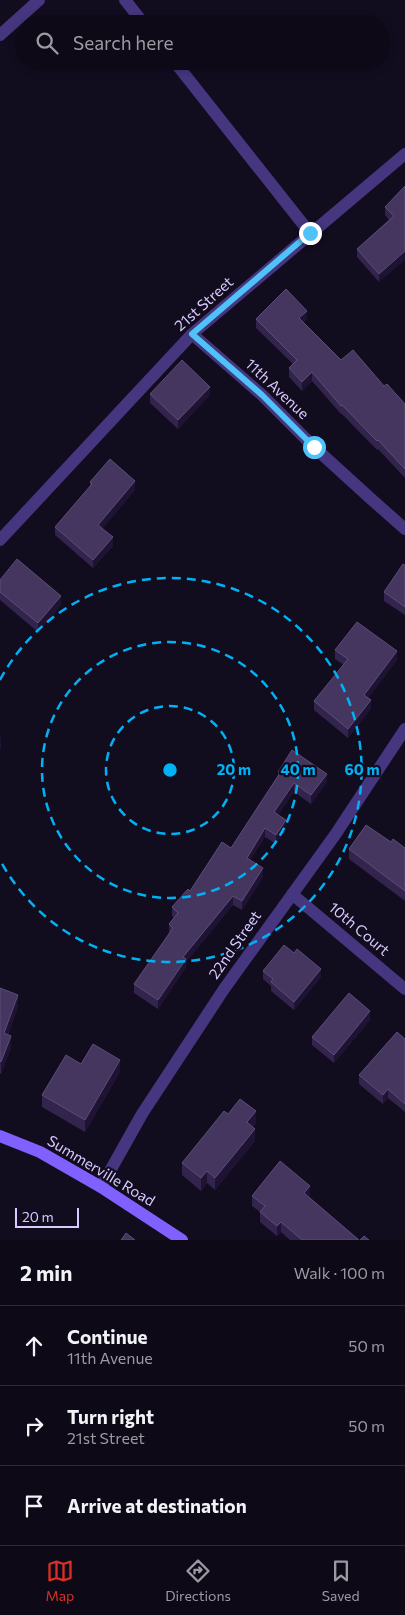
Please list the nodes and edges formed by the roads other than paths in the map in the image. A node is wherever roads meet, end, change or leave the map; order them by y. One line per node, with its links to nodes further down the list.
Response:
1 (39, 0): 3 (street)
2 (125, 0): 4 (street)
3 (22, 15)
4 (137, 15)
5 (15, 22): 6 (street)
6 (0, 35)
7 (181, 70): 9 (street)
8 (405, 154): 9 (street, 21st Street)
9 (310, 233): 10 (street, 21st Street)
10 (192, 334): 11 (street, 11th Avenue); 12 (street, 21st Street)
11 (405, 529)
12 (0, 540)
13 (405, 729): 14 (street, 22nd Street)
14 (292, 894): 15 (street, 10th Court); 17 (street, 22nd Street)
15 (405, 989)
16 (0, 1136): 17 (main road, Summerville Road)
17 (101, 1187): 18 (main road, Summerville Road)
18 (182, 1240)

